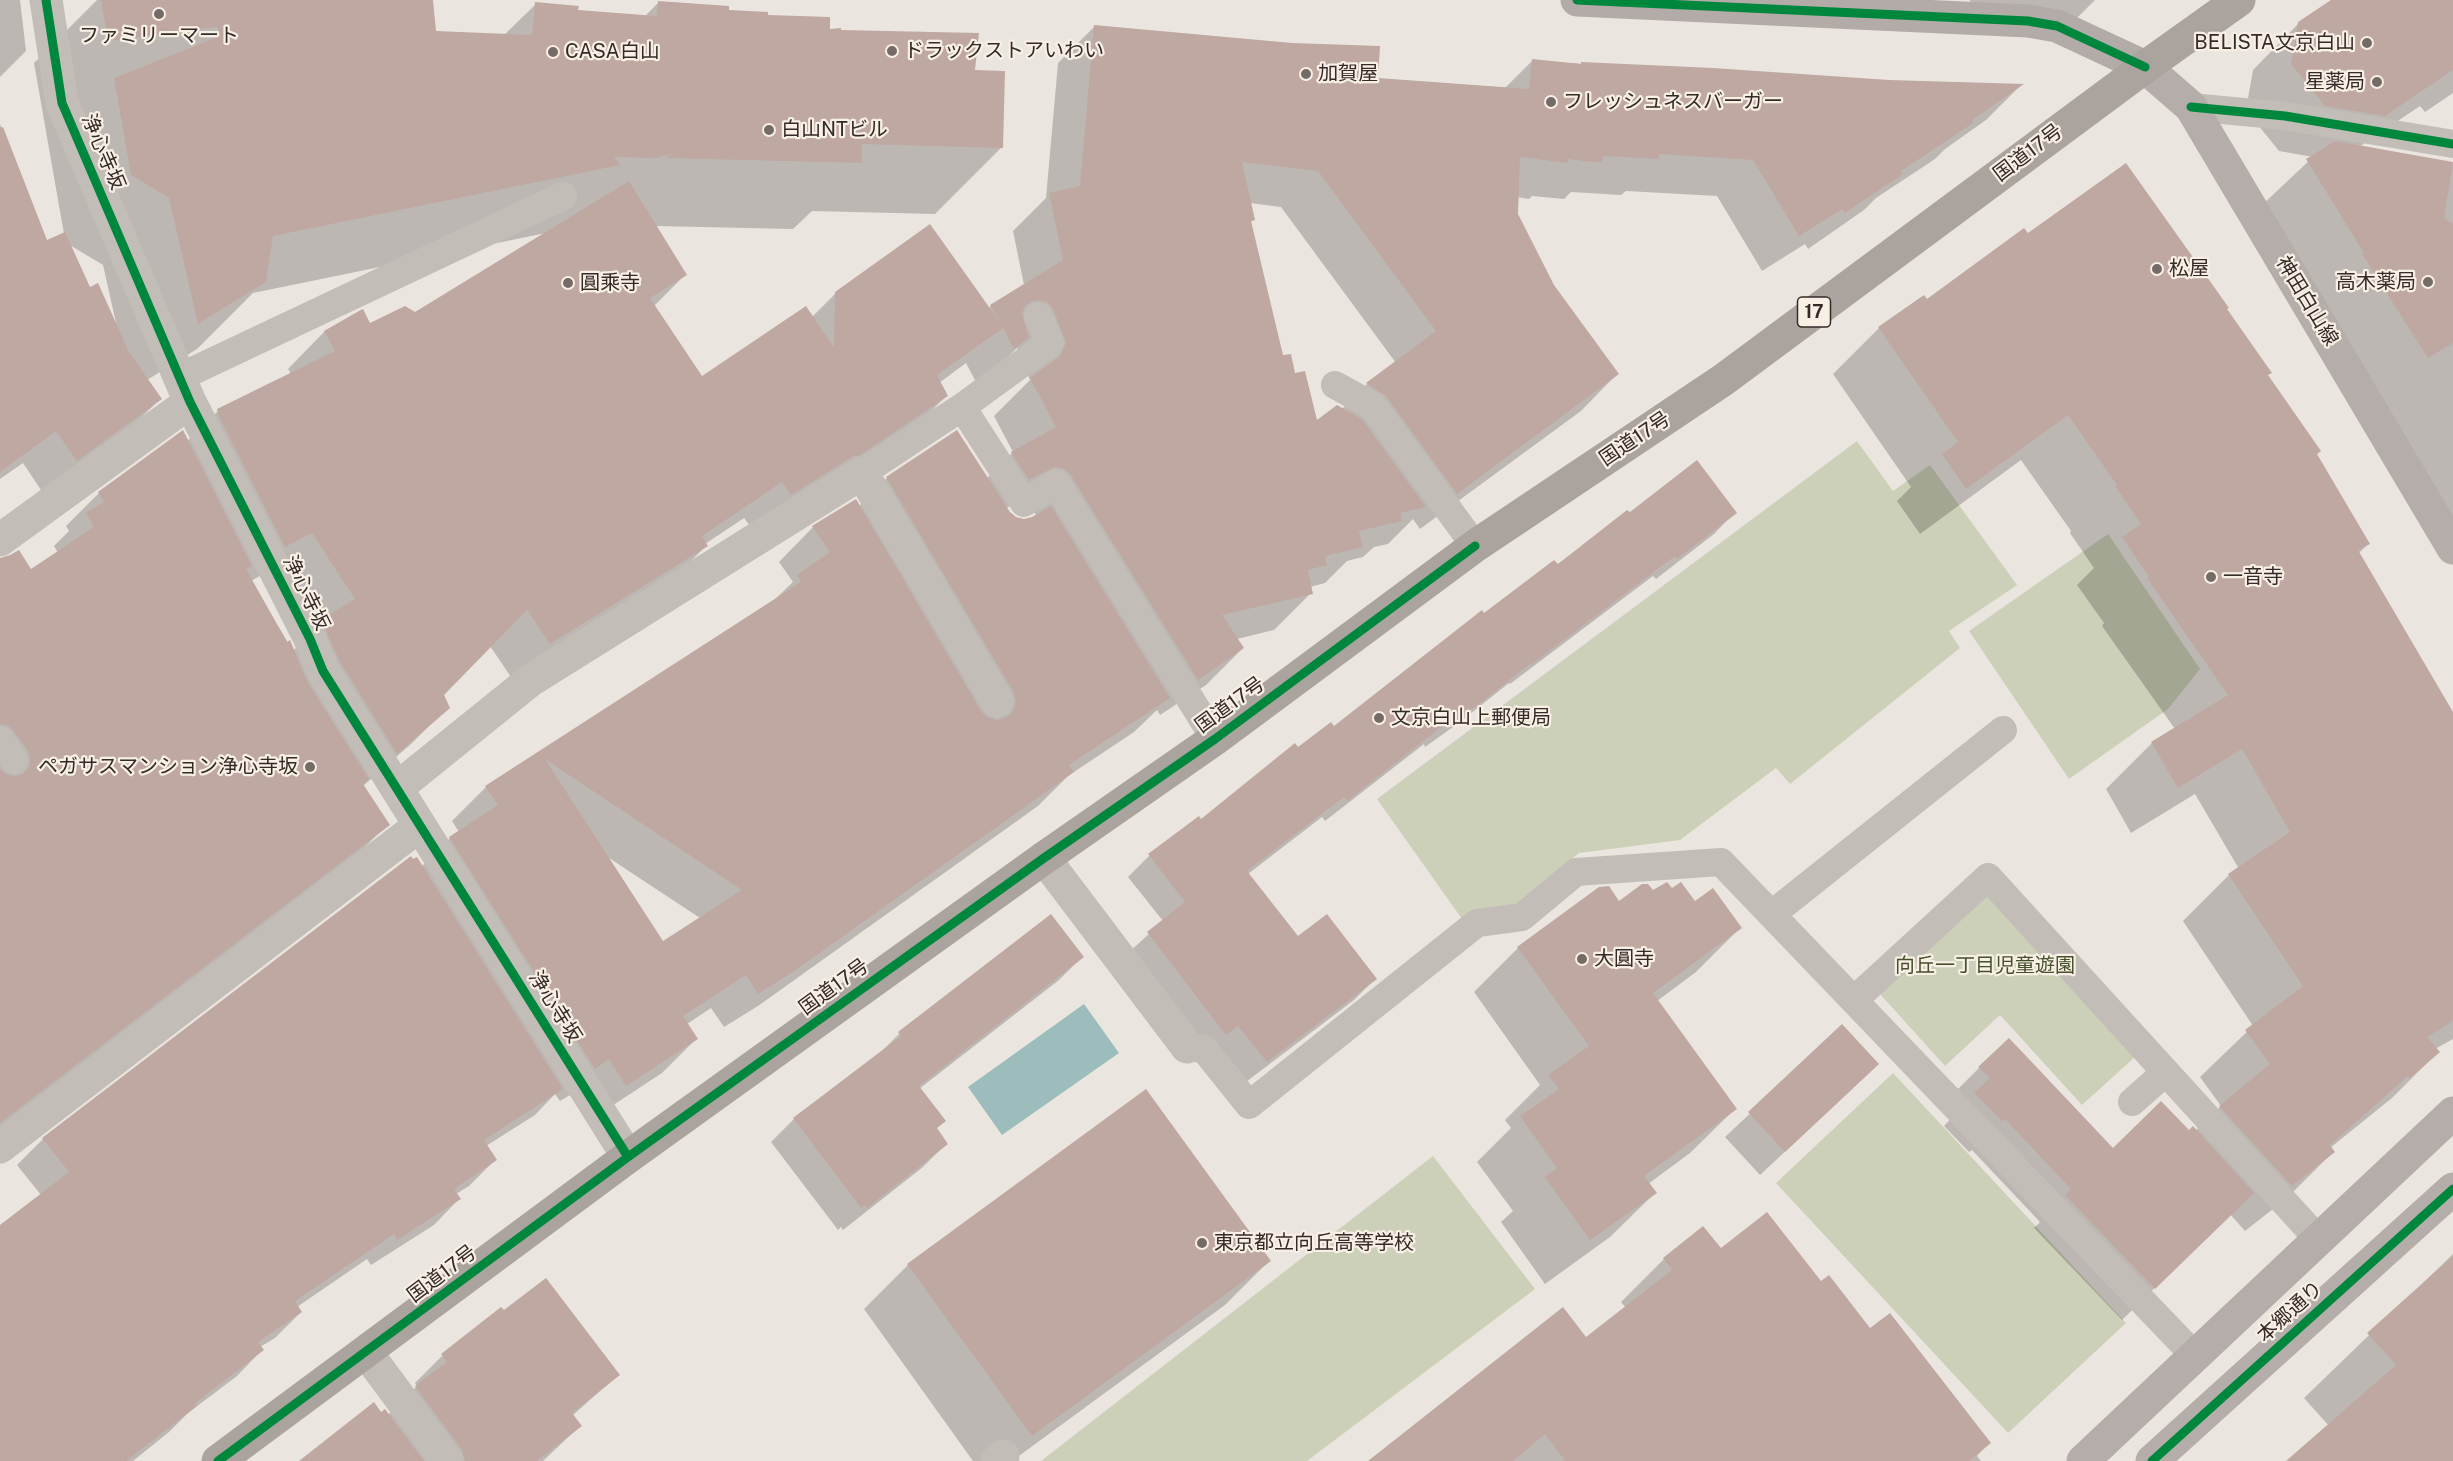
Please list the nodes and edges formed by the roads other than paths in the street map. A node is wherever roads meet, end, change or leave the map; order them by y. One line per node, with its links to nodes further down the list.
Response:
1 (46, 0): 11 (street, 浄心寺坂)
2 (1577, 0): 4 (main road)
3 (2239, 0): 5 (highway, 17)
4 (1614, 2): 5 (main road)
5 (2145, 67): 6 (main road, 神田白山線); 15 (highway, 国道17号 / 17)
6 (2191, 106): 7 (lane); 16 (main road, 神田白山線)
7 (2453, 144)
8 (563, 196): 11 (lane)
9 (1038, 316): 12 (lane)
10 (1335, 384): 15 (lane)
11 (185, 389): 14 (street); 20 (street, 浄心寺坂)
12 (962, 407): 13 (lane); 19 (lane)
13 (862, 473): 17 (street); 20 (street)
14 (0, 540)
15 (1476, 546): 19 (highway, 国道17号 / 17)
16 (2453, 548)
17 (997, 701)
18 (2003, 730): 23 (lane)
19 (1215, 739): 22 (highway, 国道17号 / 17)
20 (397, 788): 21 (street, 浄心寺坂)
21 (419, 826): 29 (street); 30 (street, 浄心寺坂)
22 (1044, 858): 25 (street); 30 (highway, 国道17号 / 17)
23 (1772, 914): 24 (lane); 25 (lane)
24 (1854, 1000): 26 (lane); 34 (lane)
25 (1187, 1047)
26 (2166, 1072): 27 (lane); 32 (lane)
27 (2132, 1102)
28 (2453, 1113): 32 (main road, 本郷通り)
29 (0, 1147)
30 (628, 1157): 33 (highway, 国道17号 / 17)
31 (2453, 1189): 38 (main road, 本郷通り)
32 (2318, 1239): 34 (main road, 本郷通り)
33 (366, 1352): 35 (highway, 国道17号 / 17); 36 (street)
34 (2195, 1356): 37 (main road, 本郷通り)
35 (218, 1461)
36 (447, 1461)
37 (2083, 1461)
38 (2152, 1461)

